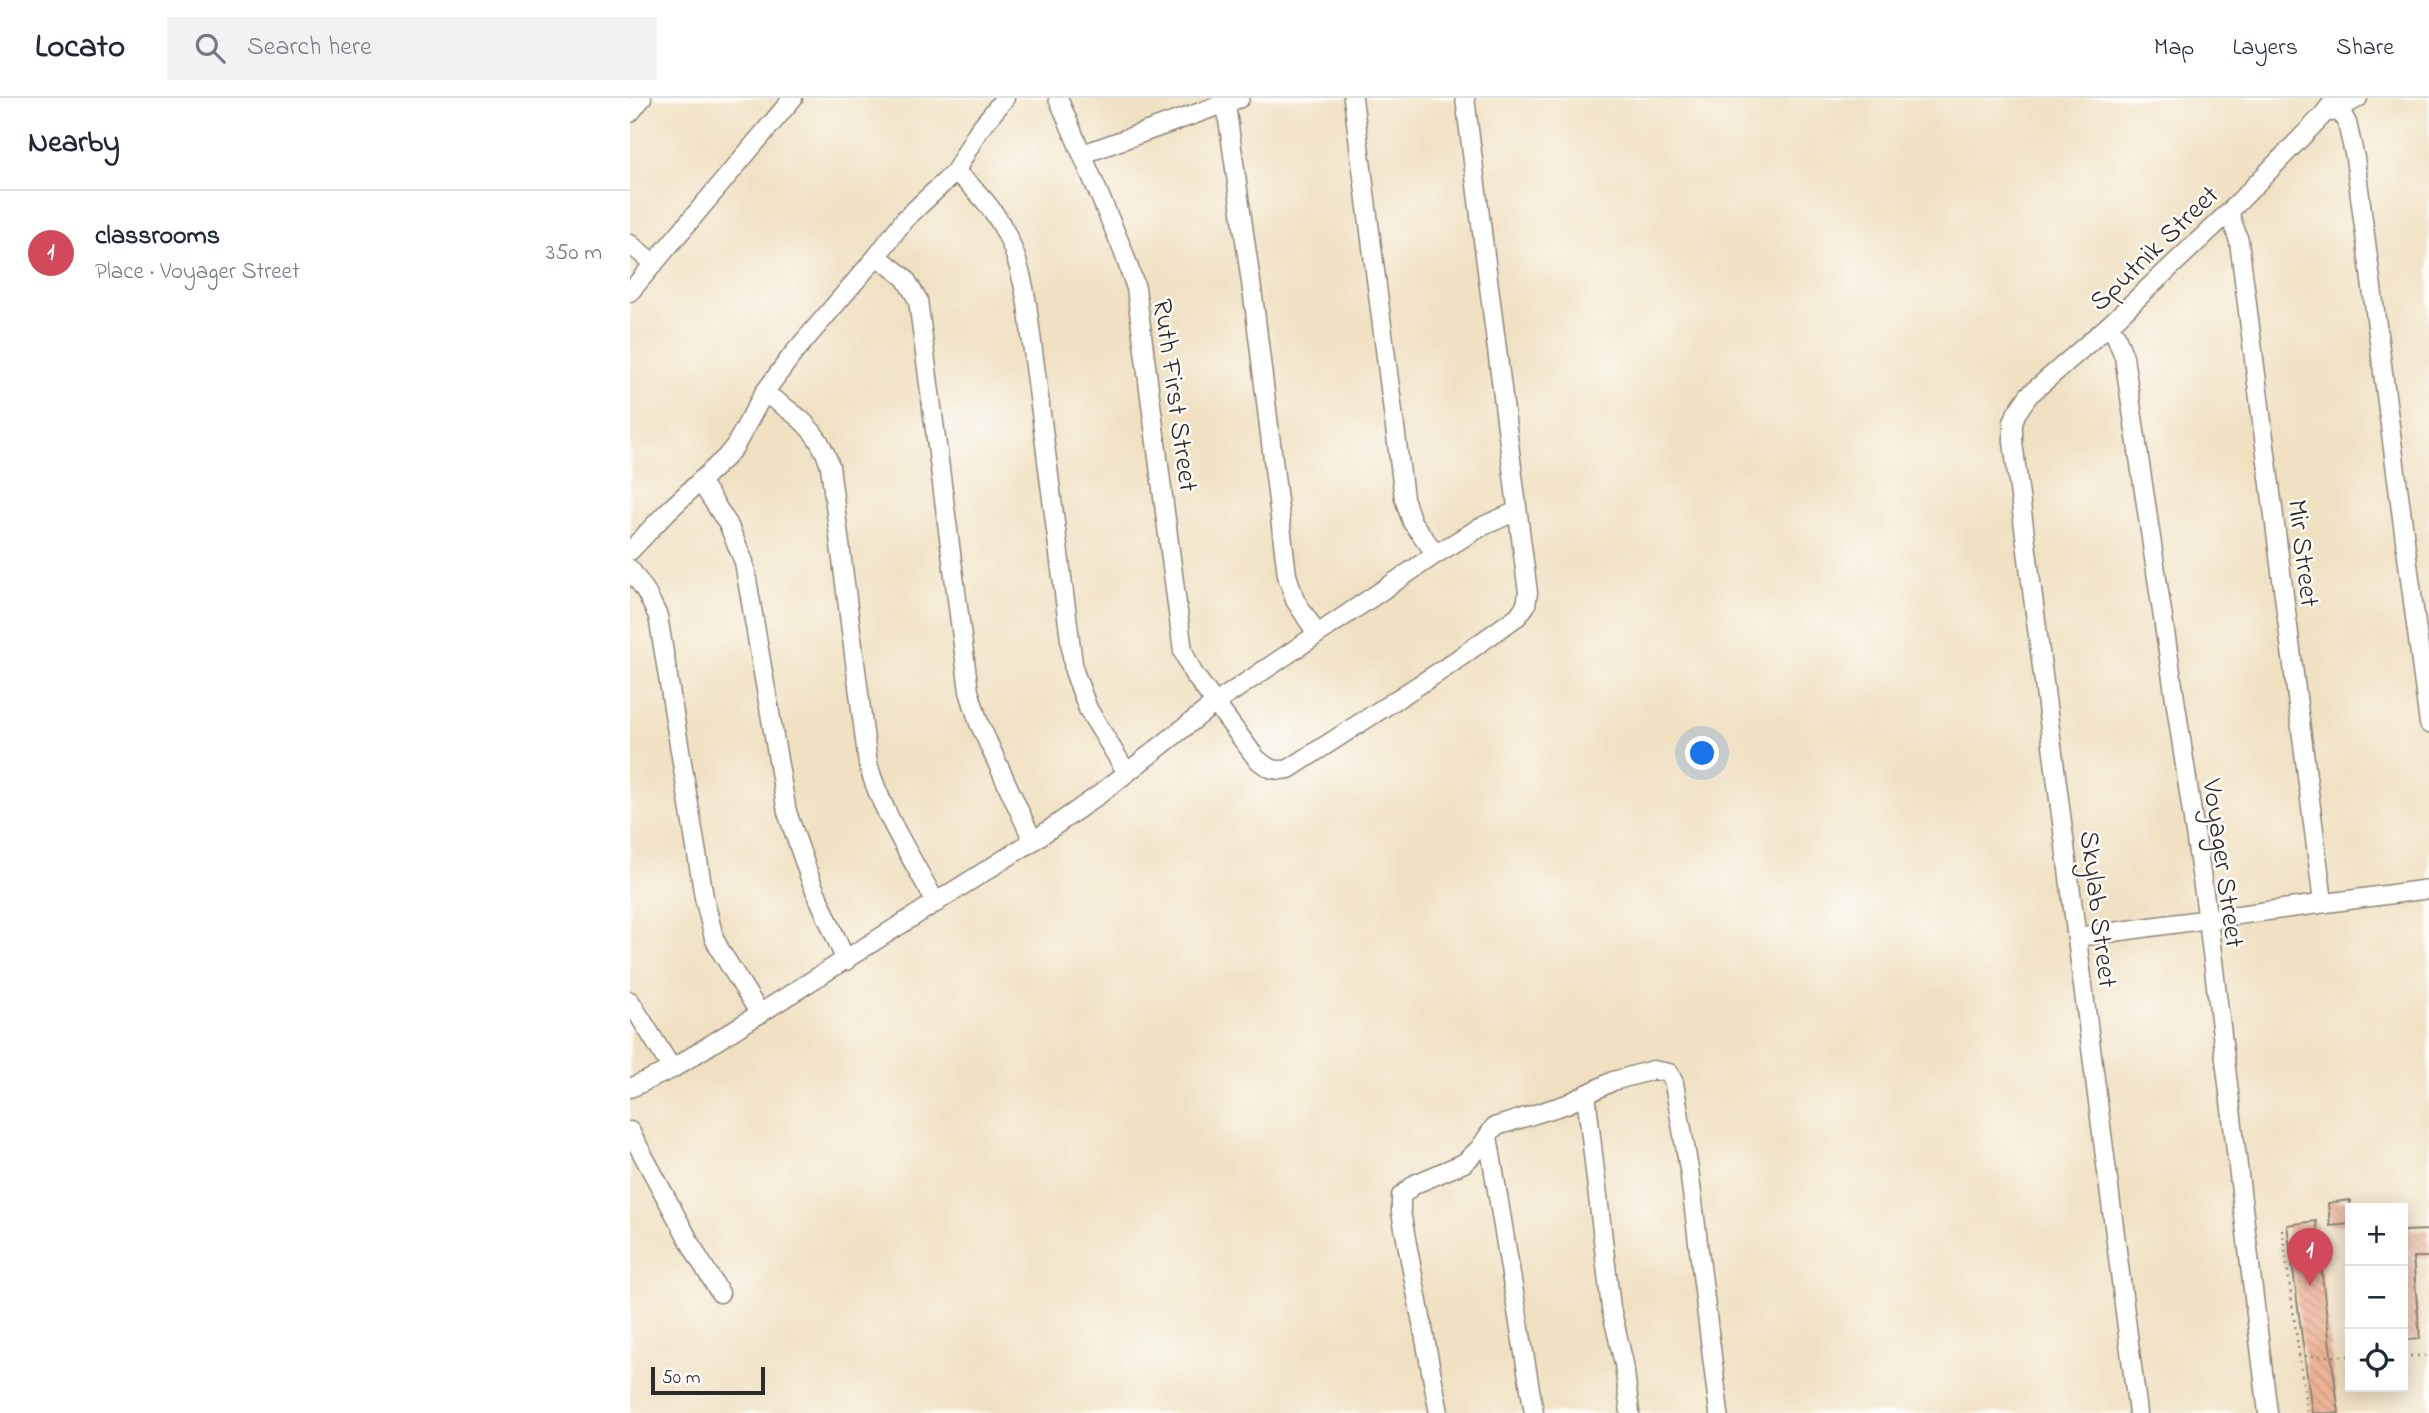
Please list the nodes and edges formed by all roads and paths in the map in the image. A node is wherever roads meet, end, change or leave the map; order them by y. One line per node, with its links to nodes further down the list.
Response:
1 (642, 98): 10 (street)
2 (793, 98): 16 (street)
3 (1004, 98): 12 (street)
4 (1058, 98): 11 (street, Ruth First Street)
5 (1353, 98): 24 (street)
6 (1465, 98): 22 (street, Ruth First Street)
7 (2358, 98): 9 (street, Sputnik Street)
8 (1233, 101): 11 (street); 26 (street)
9 (2337, 102): 13 (street, Sputnik Street); 28 (street)
10 (630, 113)
11 (1083, 154): 27 (street, Ruth First Street)
12 (955, 172): 15 (street); 29 (street)
13 (2229, 212): 18 (street, Sputnik Street); 32 (street, Mir Street)
14 (630, 244): 16 (street)
15 (877, 256): 19 (street); 30 (street)
16 (654, 264): 17 (street)
17 (630, 292)
18 (2108, 326): 20 (street, Sputnik Street); 34 (street, Voyager Street)
19 (764, 393): 21 (street); 33 (street)
20 (2017, 412): 35 (street, Skylab Street)
21 (699, 481): 23 (street); 36 (street)
22 (1517, 511): 24 (street); 27 (street, Ruth First Street)
23 (630, 551)
24 (1436, 554): 26 (street)
25 (630, 569): 38 (street)
26 (1317, 634): 27 (street)
27 (1214, 704): 29 (street)
28 (2429, 724)
29 (1127, 773): 30 (street)
30 (1034, 841): 33 (street)
31 (2429, 889): 32 (street)
32 (2323, 902): 34 (street)
33 (936, 903): 36 (street)
34 (2208, 920): 35 (street); 55 (street, Voyager Street)
35 (2077, 937): 54 (street, Skylab Street)
36 (846, 961): 38 (street)
37 (630, 1001): 39 (street)
38 (760, 1014): 39 (street)
39 (672, 1069): 40 (street)
40 (630, 1088)
41 (1586, 1094): 43 (street); 52 (street); 53 (street)
42 (630, 1131): 45 (street)
43 (1488, 1136): 50 (street); 51 (street)
44 (2282, 1229): 46 (path)
45 (720, 1293)
46 (2298, 1356): 47 (path); 56 (path)
47 (2345, 1356)
48 (2408, 1356): 49 (path)
49 (2427, 1356)
50 (1439, 1413)
51 (1534, 1413)
52 (1630, 1413)
53 (1719, 1413)
54 (2138, 1413)
55 (2268, 1413)
56 (2307, 1413)

